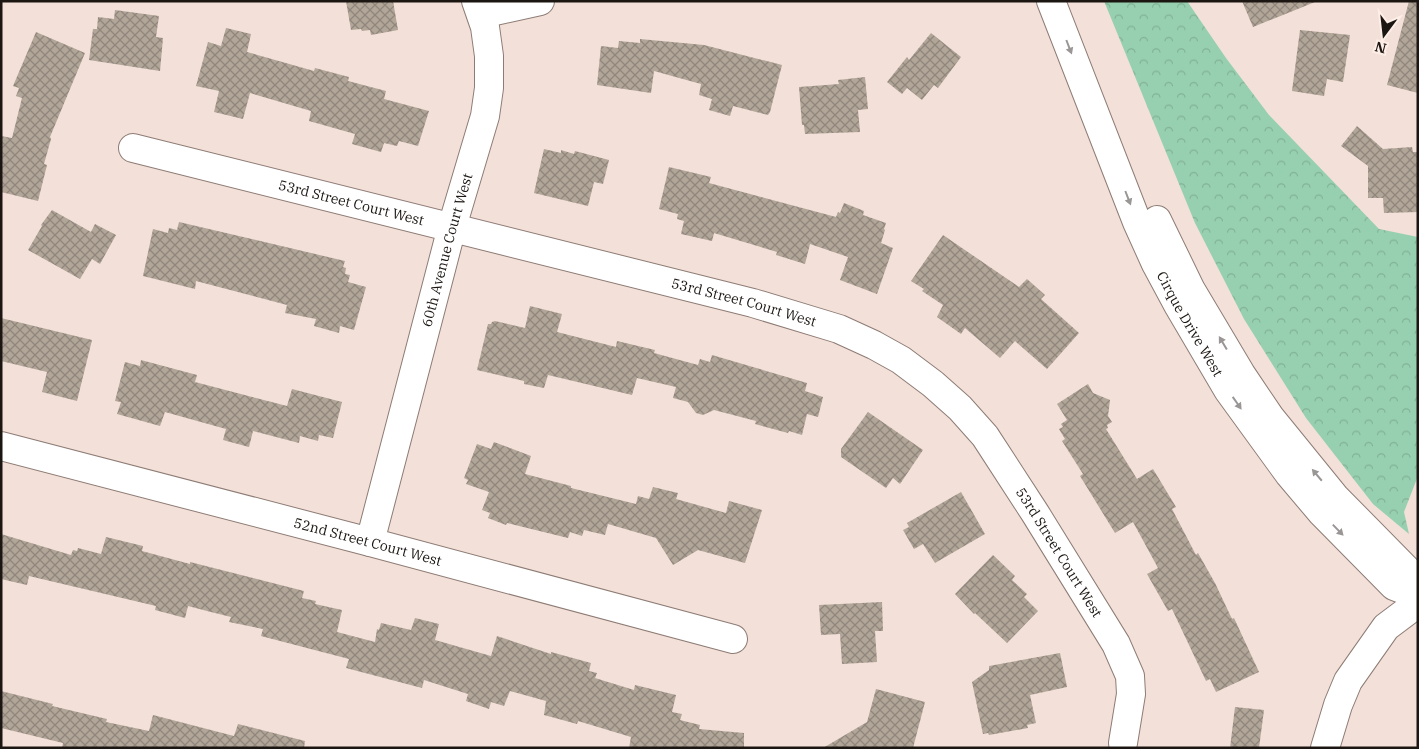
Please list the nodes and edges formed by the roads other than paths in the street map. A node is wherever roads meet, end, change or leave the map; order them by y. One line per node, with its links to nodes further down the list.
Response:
1 (540, 1): 4 (street, 60th Avenue Court West)
2 (1052, 1): 9 (street, Cirque Drive West, one-way to 9)
3 (1071, 1): 9 (street, Cirque Drive West, one-way to 3)
4 (479, 8): 6 (street, 60th Avenue Court West)
5 (133, 148): 6 (street, 53rd Street Court West)
6 (452, 228): 8 (street, 60th Avenue Court West); 11 (street, 53rd Street Court West)
7 (1, 446): 8 (street, 52nd Street Court West)
8 (370, 542): 10 (street, 52nd Street Court West)
9 (1416, 598): 12 (street)
10 (733, 639)
11 (1124, 743)
12 (1325, 748)

